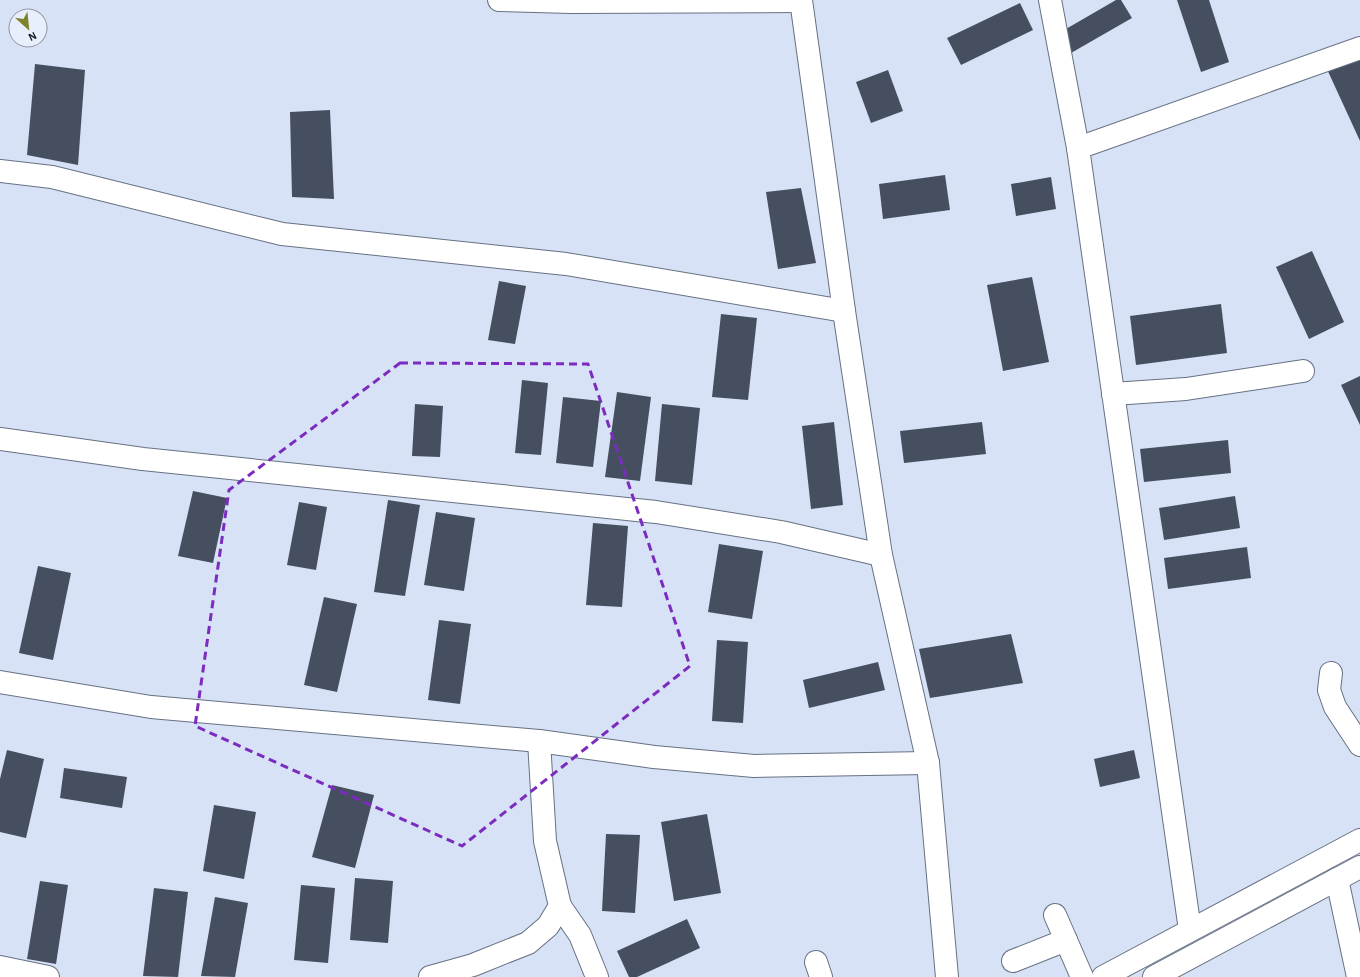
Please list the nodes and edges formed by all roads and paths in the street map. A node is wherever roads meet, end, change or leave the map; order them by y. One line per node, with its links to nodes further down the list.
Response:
1 (498, 0): 2 (street)
2 (801, 0): 7 (street)
3 (1050, 0): 5 (street)
4 (1360, 48): 5 (street)
5 (1078, 148): 9 (street)
6 (0, 171): 7 (street)
7 (844, 311): 11 (street)
8 (1303, 371): 9 (street)
9 (1113, 394): 22 (street)
10 (0, 439): 11 (street)
11 (881, 555): 16 (street)
12 (1331, 673): 15 (street)
13 (0, 682): 14 (street)
14 (540, 741): 16 (street); 20 (street)
15 (1360, 745)
16 (928, 763): 29 (street)
17 (1360, 840): 22 (street)
18 (1360, 867): 19 (street)
19 (1337, 879): 32 (street); 33 (street)
20 (560, 906): 27 (street); 28 (street)
21 (1055, 915): 23 (street)
22 (1190, 930): 31 (street)
23 (1066, 940): 24 (street); 30 (street)
24 (1013, 961)
25 (0, 966): 26 (street)
26 (48, 977)
27 (430, 977)
28 (597, 977)
29 (947, 977)
30 (1082, 977)
31 (1103, 977)
32 (1154, 977)
33 (1358, 977)

